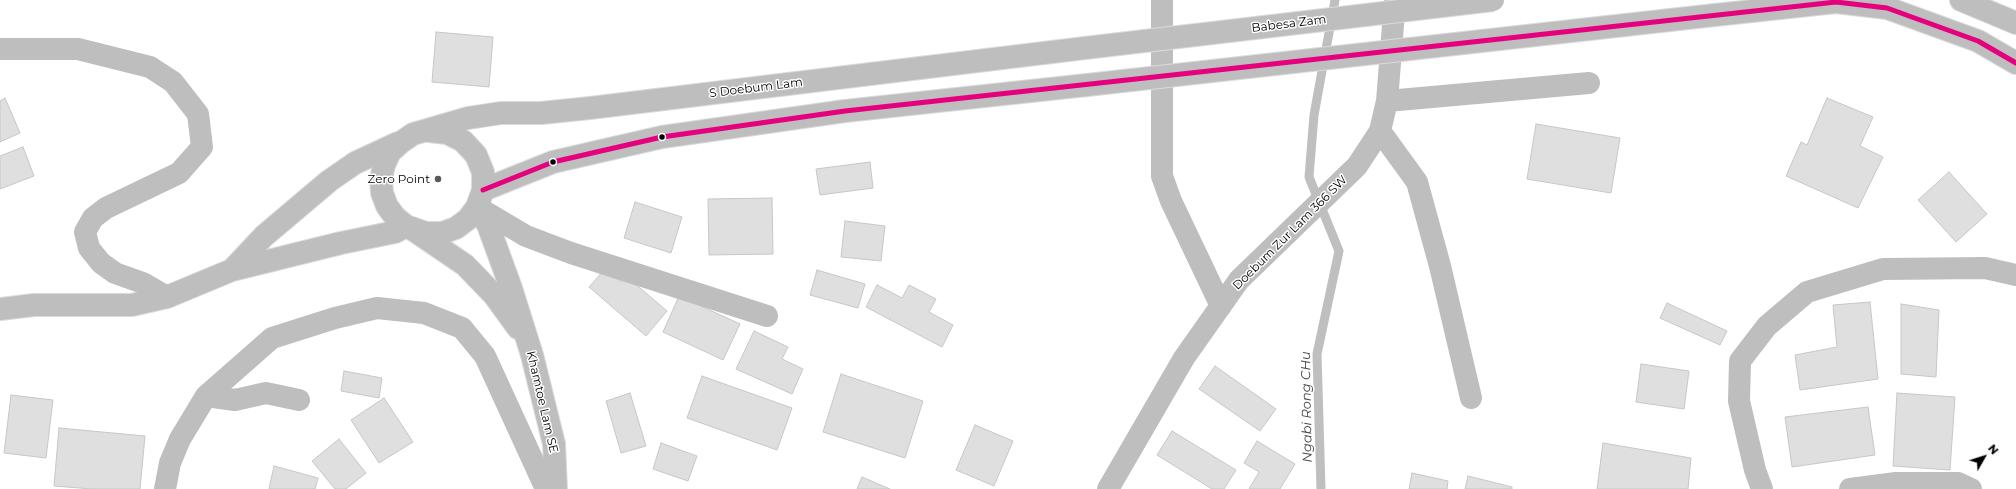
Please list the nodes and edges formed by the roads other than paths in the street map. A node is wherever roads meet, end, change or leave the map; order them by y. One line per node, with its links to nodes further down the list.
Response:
1 (1162, 0): 19 (main road)
2 (1395, 0): 10 (main road, Doebum Zur Lam 366 SW)
3 (1492, 0): 6 (main road, Babesa Zam, bridge)
4 (1961, 0): 5 (main road)
5 (2016, 23)
6 (1085, 48): 11 (main road, S Doebum Lam)
7 (0, 49): 18 (main road)
8 (2016, 63): 14 (main road, bridge)
9 (1589, 83): 10 (main road)
10 (1388, 101): 12 (main road, Doebum Zur Lam 366 SW)
11 (429, 131): 13 (main road); 14 (main road)
12 (1380, 131): 19 (main road, Doebum Zur Lam 366 SW); 24 (main road)
13 (400, 142): 15 (main road); 16 (main road)
14 (480, 198): 15 (main road); 21 (main road); 22 (main road, Khamtoe Lam SE)
15 (409, 227): 16 (main road); 22 (main road, Khamtoe Lam SE)
16 (232, 270): 18 (main road)
17 (2016, 276): 30 (main road)
18 (167, 297): 20 (main road)
19 (1221, 306): 29 (main road, Doebum Zur Lam 366 SW)
20 (0, 309)
21 (767, 316)
22 (527, 340): 28 (main road, Khamtoe Lam SE)
23 (206, 396): 25 (main road); 26 (main road); 27 (main road)
24 (1471, 398)
25 (299, 400)
26 (165, 489)
27 (546, 489)
28 (556, 489)
29 (1108, 489)
30 (1762, 489)
31 (1850, 489): 32 (main road)
32 (1971, 489)

